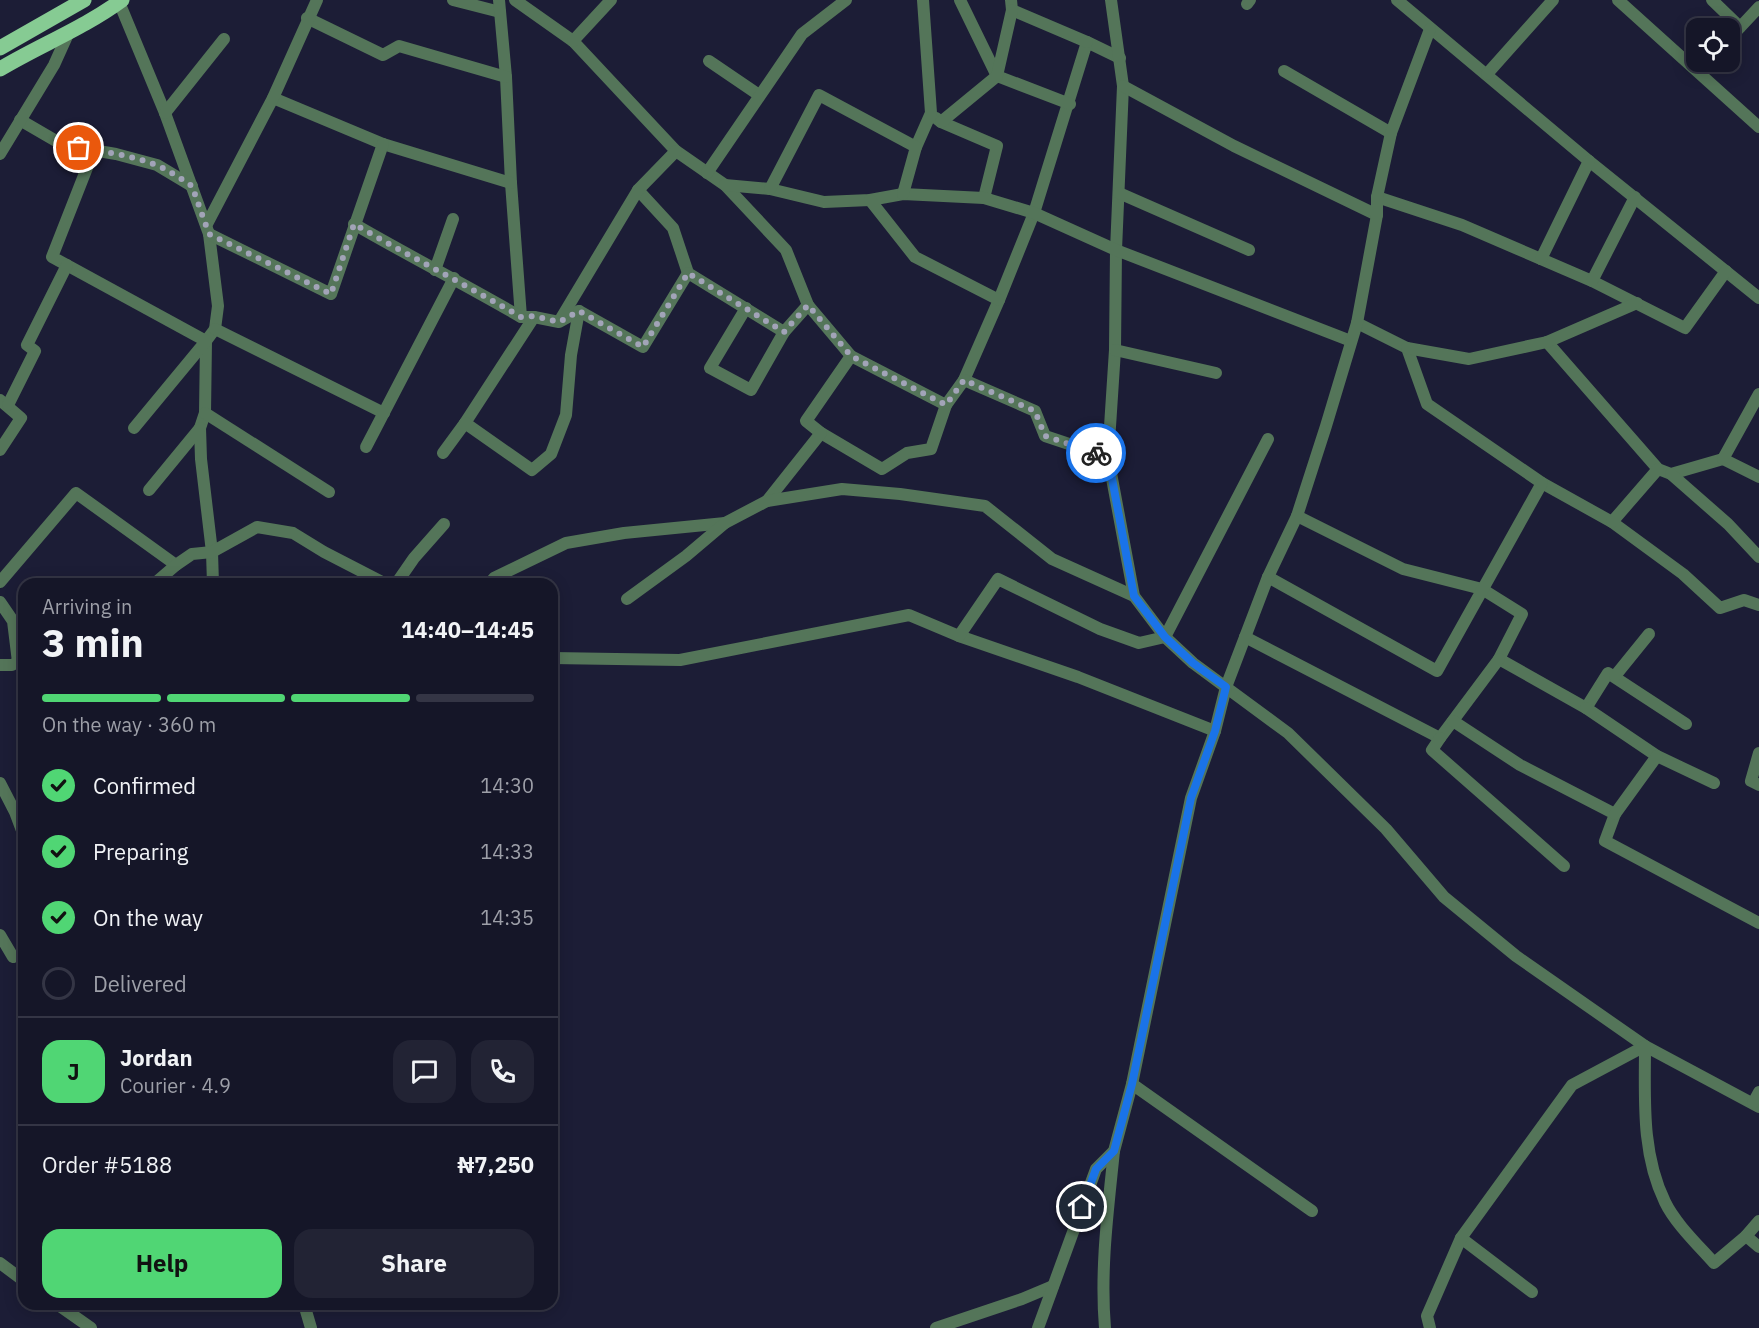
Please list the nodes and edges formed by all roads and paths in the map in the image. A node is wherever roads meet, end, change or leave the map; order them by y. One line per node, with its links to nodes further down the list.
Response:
1 (84, 0): 26 (main road)
2 (316, 0): 18 (street)
3 (453, 0): 16 (street)
4 (514, 0): 24 (street)
5 (611, 0): 24 (street)
6 (846, 0): 37 (street)
7 (923, 0): 41 (street)
8 (960, 0): 34 (street)
9 (1111, 0): 27 (street)
10 (1397, 0): 21 (street)
11 (1553, 0): 33 (street)
12 (1618, 0): 28 (street)
13 (1712, 0): 19 (street)
14 (120, 1): 22 (main road); 40 (street)
15 (1012, 5): 25 (street); 34 (street)
16 (500, 6): 35 (street)
17 (1759, 7): 20 (street)
18 (307, 18): 35 (street); 38 (street)
19 (1731, 18)
20 (1740, 27)
21 (1430, 29): 33 (street); 45 (street)
22 (68, 34): 30 (main road); 42 (street)
23 (224, 39): 40 (street)
24 (573, 41): 49 (street)
25 (1087, 42): 27 (street); 39 (street)
26 (0, 48)
27 (1120, 58): 36 (street)
28 (1686, 60)
29 (709, 61): 37 (street)
30 (0, 69)
31 (1284, 71): 45 (street)
32 (1699, 72): 44 (street)
33 (1486, 74): 51 (street)
34 (997, 76): 39 (street); 43 (street)
35 (506, 77): 53 (street)
36 (1123, 86): 58 (street); 65 (street)
37 (759, 95): 52 (street)
38 (273, 98): 46 (street); 68 (street)
39 (1070, 104): 64 (street)
40 (165, 113): 55 (street)
41 (931, 113): 43 (street); 47 (street)
42 (20, 120): 48 (street); 50 (street)
43 (940, 122): 62 (street)
44 (1759, 128)
45 (1391, 133): 60 (street)
46 (383, 144): 53 (street); 67 (street)
47 (916, 147): 56 (street); 59 (street)
48 (94, 150): 55 (street); 72 (street)
49 (676, 151): 52 (street); 57 (street)
50 (0, 154)
51 (1589, 161): 61 (street); 71 (street)
52 (707, 173): 54 (street)
53 (511, 183): 84 (street)
54 (725, 185): 56 (street); 81 (street)
55 (192, 186): 68 (street)
56 (770, 189): 63 (street)
57 (638, 190): 75 (street); 85 (street)
58 (1119, 193): 69 (street); 70 (street)
59 (903, 194): 62 (street); 63 (street)
60 (1377, 197): 65 (street); 71 (street)
61 (1635, 197): 74 (street); 77 (street)
62 (984, 198): 64 (street)
63 (870, 200): 79 (street)
64 (1034, 213): 69 (street); 79 (street)
65 (1377, 215): 86 (street)
66 (453, 219): 73 (street)
67 (354, 224): 68 (street); 73 (street)
68 (208, 229): 87 (street)
69 (1116, 250): 90 (street); 93 (street)
70 (1249, 250)
71 (1541, 259): 77 (street)
72 (67, 265): 89 (street); 98 (street)
73 (435, 270): 76 (street)
74 (1726, 271): 78 (street); 80 (street)
75 (688, 273): 82 (street); 83 (street)
76 (454, 278): 84 (street); 101 (street)
77 (1592, 281): 80 (street)
78 (1759, 298)
79 (999, 300): 96 (street)
80 (1637, 303): 91 (street)
81 (808, 305): 88 (street); 94 (street)
82 (746, 308): 88 (street); 88 (street)
83 (579, 311): 85 (street); 102 (street)
84 (527, 317): 85 (street); 102 (street)
85 (559, 322)
86 (1357, 323): 90 (street); 92 (street)
87 (215, 329): 89 (street); 101 (street)
88 (784, 332)
89 (206, 341): 100 (street); 103 (street)
90 (1351, 341): 119 (street)
91 (1547, 342): 92 (street); 112 (street)
92 (1407, 348): 115 (street)
93 (1115, 350): 95 (street); 110 (street)
94 (851, 356): 99 (street); 105 (street)
95 (1216, 373)
96 (964, 380): 99 (street); 110 (street)
97 (1759, 394): 111 (street)
98 (4, 403): 108 (street)
99 (946, 405): 105 (street)
100 (204, 413): 104 (street); 117 (street)
101 (384, 413): 107 (street)
102 (465, 423): 109 (street)
103 (134, 428)
104 (200, 428): 116 (street); 123 (street)
105 (821, 433): 118 (street)
106 (1268, 439): 140 (street)
107 (366, 447)
108 (0, 450)
109 (442, 453)
110 (1108, 457): 134 (street)
111 (1723, 459): 113 (street); 114 (street)
112 (1658, 469): 113 (street); 120 (street)
113 (1671, 474): 124 (street)
114 (1759, 477)
115 (1542, 483): 120 (street); 133 (street)
116 (149, 490)
117 (329, 492)
118 (767, 501): 121 (street); 134 (street)
119 (1297, 516): 126 (street); 133 (street)
120 (1612, 522): 137 (street)
121 (725, 523): 131 (street); 135 (street)
122 (444, 524): 130 (street)
123 (212, 552): 125 (street); 128 (street); 129 (street)
124 (1759, 557)
125 (176, 565): 127 (street); 132 (street)
126 (1268, 577): 133 (street); 141 (street)
127 (161, 578)
128 (213, 578)
129 (374, 578)
130 (400, 578)
131 (494, 578)
132 (0, 582)
133 (1482, 590): 143 (street)
134 (1134, 596): 140 (street)
135 (627, 599)
136 (0, 602): 144 (street)
137 (1759, 605)
138 (1649, 634): 145 (street)
139 (959, 636): 140 (street); 142 (street); 150 (street)
140 (1165, 637): 146 (street)
141 (1245, 637): 146 (street); 151 (street)
142 (558, 658)
143 (1499, 659): 147 (street); 148 (street)
144 (16, 665)
145 (1615, 676): 147 (street); 149 (street)
146 (1226, 687): 150 (street); 163 (street)
147 (1586, 708): 153 (street)
148 (1453, 721): 151 (street); 157 (street)
149 (1686, 724)
150 (1215, 731): 164 (street)
151 (1440, 738): 159 (street)
152 (1759, 753): 156 (street)
153 (1657, 756): 155 (street); 157 (street)
154 (0, 783): 158 (street)
155 (1714, 783)
156 (1759, 785)
157 (1615, 814): 160 (street)
158 (18, 820)
159 (1564, 866)
160 (1759, 923)
161 (0, 935): 162 (street)
162 (13, 957)
163 (1645, 1046): 165 (street); 169 (street); 170 (street)
164 (1132, 1084): 166 (street); 167 (street)
165 (1757, 1101)
166 (1114, 1151): 174 (street); 182 (street)
167 (1312, 1211)
168 (1759, 1221): 169 (street)
169 (1746, 1236): 171 (street)
170 (1461, 1238): 175 (street); 183 (street)
171 (1759, 1247)
172 (0, 1263): 173 (street)
173 (18, 1276)
174 (1053, 1286): 180 (street); 181 (street)
175 (1532, 1292)
176 (66, 1310): 178 (street)
177 (306, 1310): 179 (street)
178 (91, 1328)
179 (312, 1328)
180 (936, 1328)
181 (1038, 1328)
182 (1105, 1328)
183 (1430, 1328)

